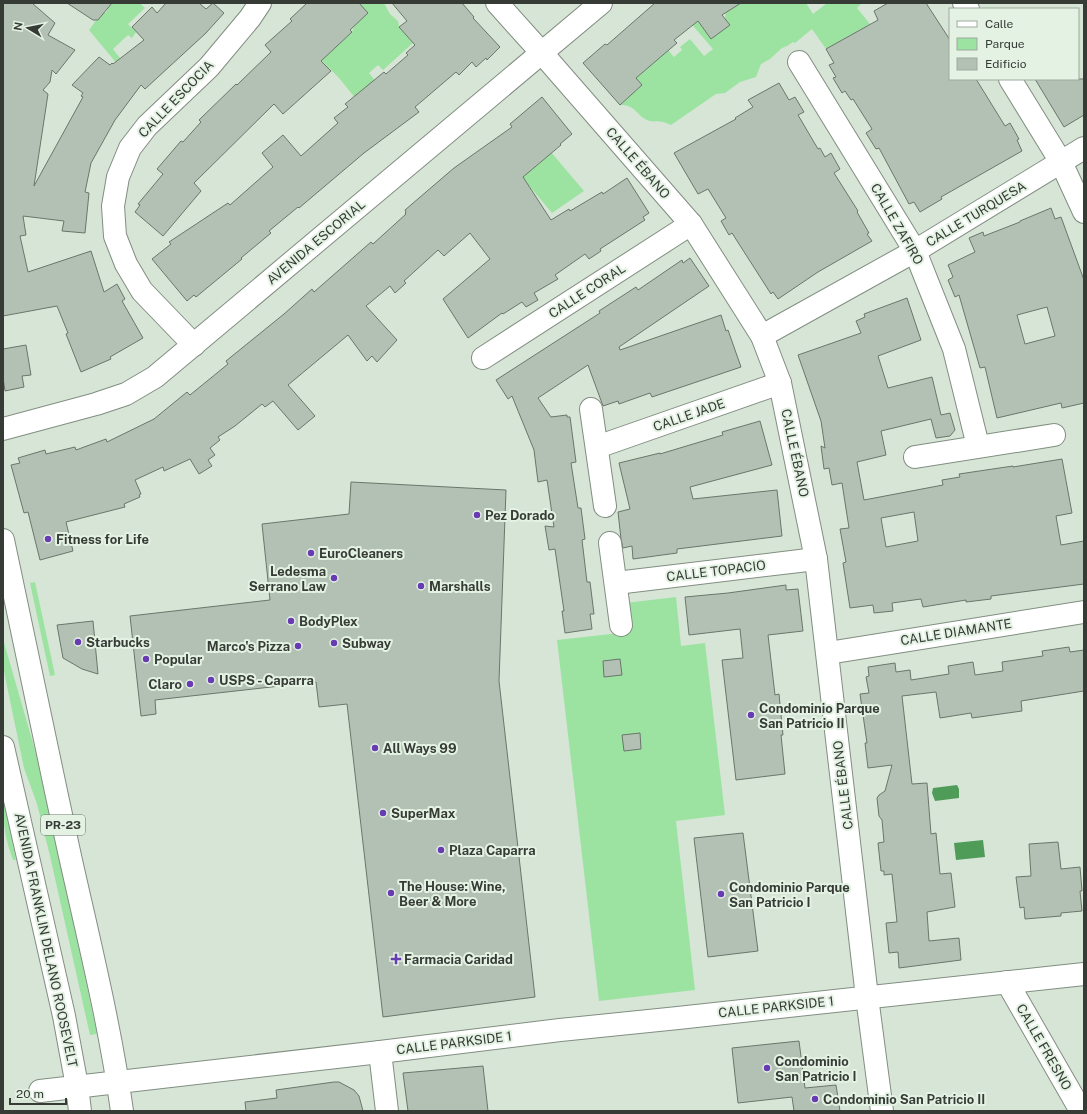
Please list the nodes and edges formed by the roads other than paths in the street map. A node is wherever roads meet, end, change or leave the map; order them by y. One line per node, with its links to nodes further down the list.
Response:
1 (260, 3): 13 (street, CALLE ESCOCIA)
2 (497, 3): 4 (street, CALLE ÉBANO)
3 (601, 3): 4 (street, AVENIDA ESCORIAL)
4 (541, 52): 10 (street, CALLE ÉBANO); 13 (street, AVENIDA ESCORIAL)
5 (799, 62): 11 (street, CALLE ZAFIRO)
6 (1011, 80): 8 (street)
7 (1084, 148): 8 (street, CALLE TURQUESA)
8 (1061, 162): 9 (street); 11 (street, CALLE TURQUESA)
9 (1084, 212)
10 (691, 224): 12 (street, CALLE ÉBANO); 14 (street, CALLE CORAL)
11 (915, 251): 12 (street, CALLE TURQUESA); 19 (street, CALLE ZAFIRO)
12 (762, 336): 15 (street, CALLE ÉBANO)
13 (194, 345): 17 (street, AVENIDA ESCORIAL)
14 (483, 358)
15 (780, 383): 20 (street, CALLE JADE); 25 (street, CALLE ÉBANO)
16 (591, 409): 20 (street)
17 (3, 428)
18 (1054, 435): 19 (street)
19 (978, 446): 21 (street)
20 (597, 447): 22 (street)
21 (915, 458)
22 (605, 506)
23 (3, 540): 35 (street, PR-23)
24 (610, 543): 26 (street)
25 (816, 559): 26 (street, CALLE TOPACIO); 29 (street, CALLE ÉBANO)
26 (616, 583): 28 (street)
27 (1084, 612): 29 (street, CALLE DIAMANTE)
28 (621, 625)
29 (828, 653): 33 (street, CALLE ÉBANO)
30 (3, 747): 36 (street, AVENIDA FRANKLIN DELANO ROOSEVELT / PR-23)
31 (1084, 974): 32 (street, CALLE PARKSIDE 1)
32 (1006, 982): 33 (street, CALLE PARKSIDE 1); 42 (street, CALLE FRESNO)
33 (867, 997): 34 (street, CALLE PARKSIDE 1); 41 (street, CALLE ÉBANO)
34 (380, 1052): 35 (street, CALLE PARKSIDE 1); 40 (street)
35 (118, 1082): 36 (street, CALLE PARKSIDE 1); 39 (street, PR-23)
36 (77, 1086): 37 (street, CALLE PARKSIDE 1); 38 (street, AVENIDA FRANKLIN DELANO ROOSEVELT / PR-23)
37 (40, 1091)
38 (80, 1111)
39 (122, 1111)
40 (386, 1111)
41 (882, 1111)
42 (1081, 1111)

